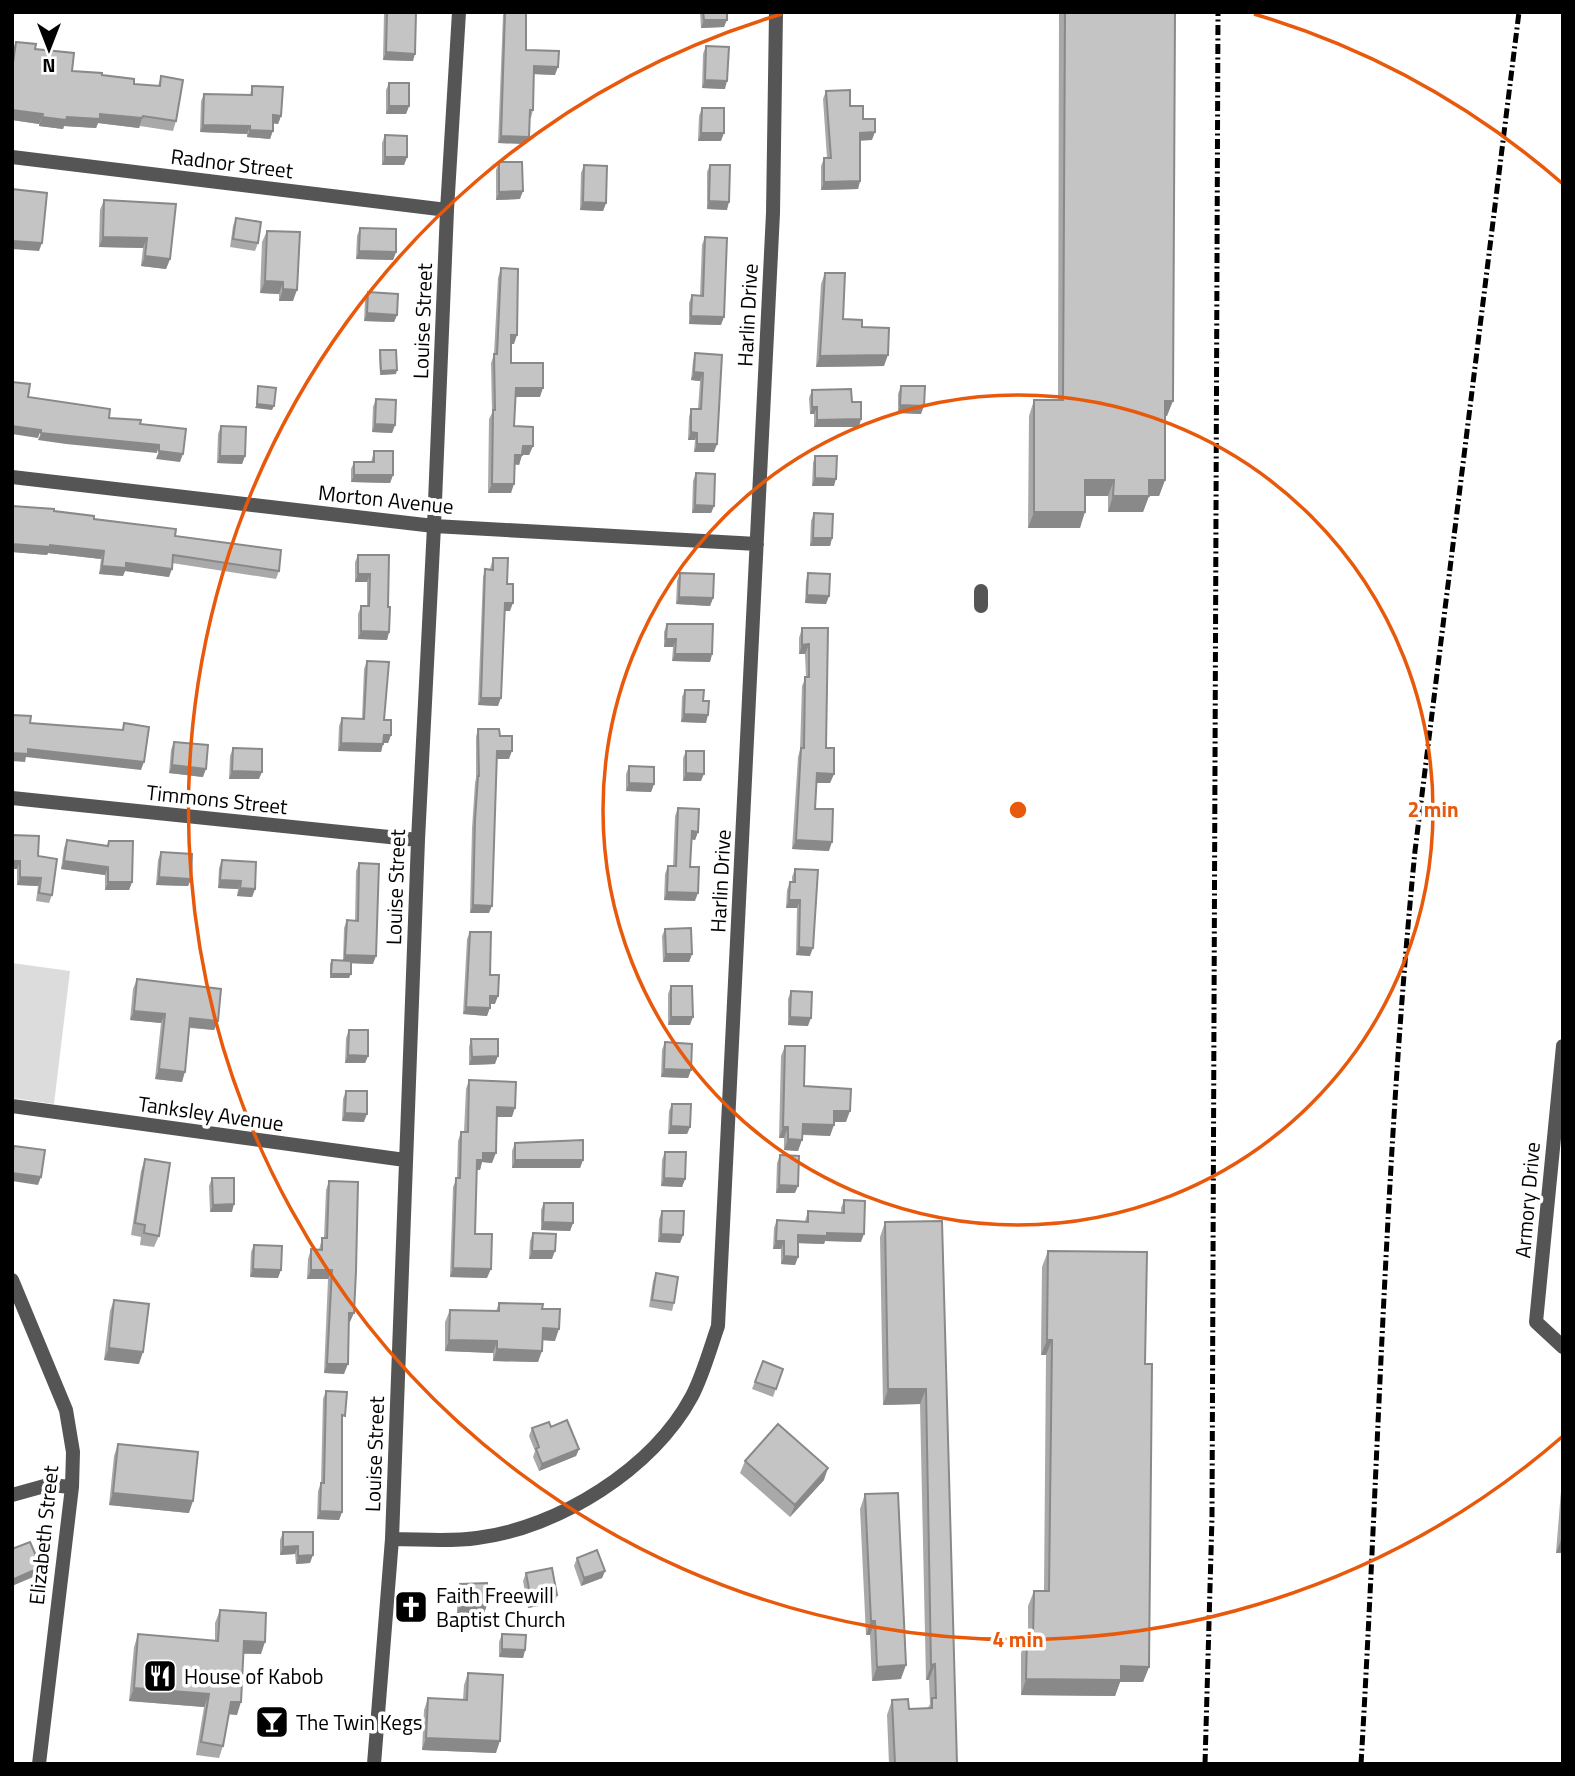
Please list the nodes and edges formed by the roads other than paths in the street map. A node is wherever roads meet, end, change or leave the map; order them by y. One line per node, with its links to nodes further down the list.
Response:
1 (459, 12): 4 (street, Louise Street)
2 (776, 12): 7 (street, Harlin Drive)
3 (12, 158): 4 (street, Radnor Street)
4 (447, 210): 6 (street, Louise Street)
5 (12, 477): 6 (street, Morton Avenue)
6 (435, 526): 7 (street, Morton Avenue); 9 (street, Louise Street)
7 (757, 544): 17 (street, Harlin Drive)
8 (12, 798): 9 (street, Timmons Street)
9 (418, 840): 12 (street, Louise Street)
10 (1563, 1046): 14 (street, Armory Drive)
11 (12, 1106): 12 (street, Tanksley Avenue)
12 (405, 1160): 17 (street, Louise Street)
13 (12, 1280): 15 (street, Elizabeth Street)
14 (1563, 1347)
15 (72, 1487): 16 (street); 18 (street, Elizabeth Street)
16 (12, 1495)
17 (392, 1539): 19 (street, Louise Street)
18 (39, 1764)
19 (374, 1764)

